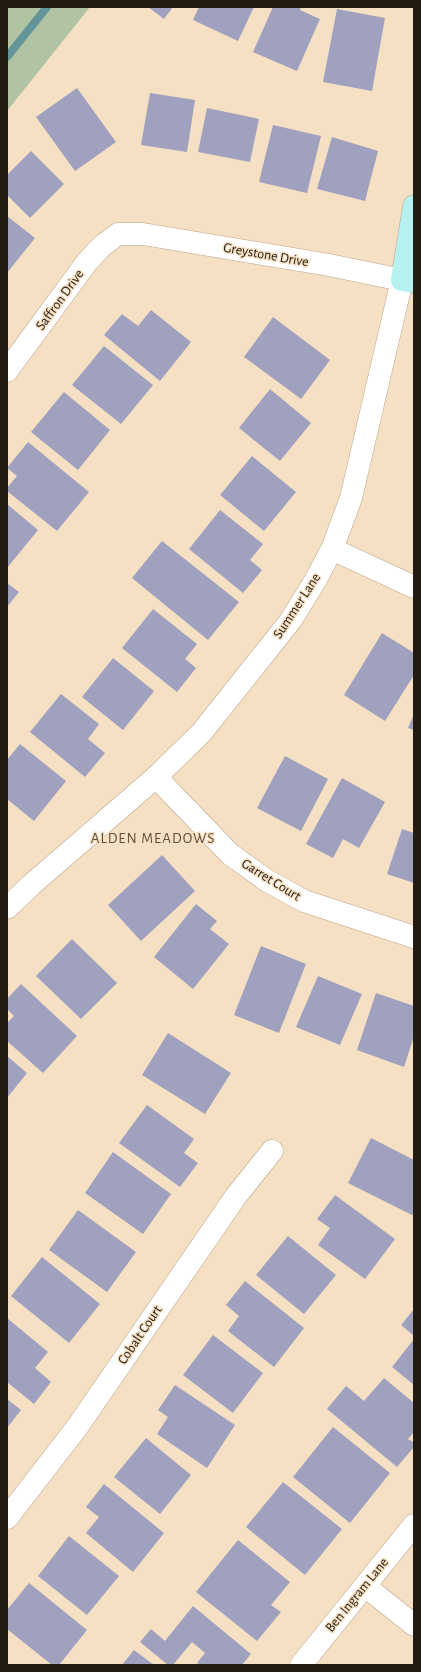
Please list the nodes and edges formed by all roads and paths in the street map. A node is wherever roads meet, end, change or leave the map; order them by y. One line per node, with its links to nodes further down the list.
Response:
1 (414, 206): 3 (street, Summer Lane)
2 (118, 234): 3 (street, Greystone Drive); 4 (street, Saffron Drive)
3 (408, 281): 5 (street, Summer Lane)
4 (7, 371)
5 (332, 548): 6 (street); 7 (street, Summer Lane)
6 (414, 587)
7 (156, 777): 8 (street, Summer Lane); 9 (street, Garret Court)
8 (7, 908)
9 (414, 937)
10 (272, 1151): 11 (street, Cobalt Court)
11 (7, 1518)
12 (414, 1525): 13 (street, Ben Ingram Lane)
13 (365, 1586): 14 (street); 15 (street, Ben Ingram Lane)
14 (414, 1625)
15 (301, 1665)

